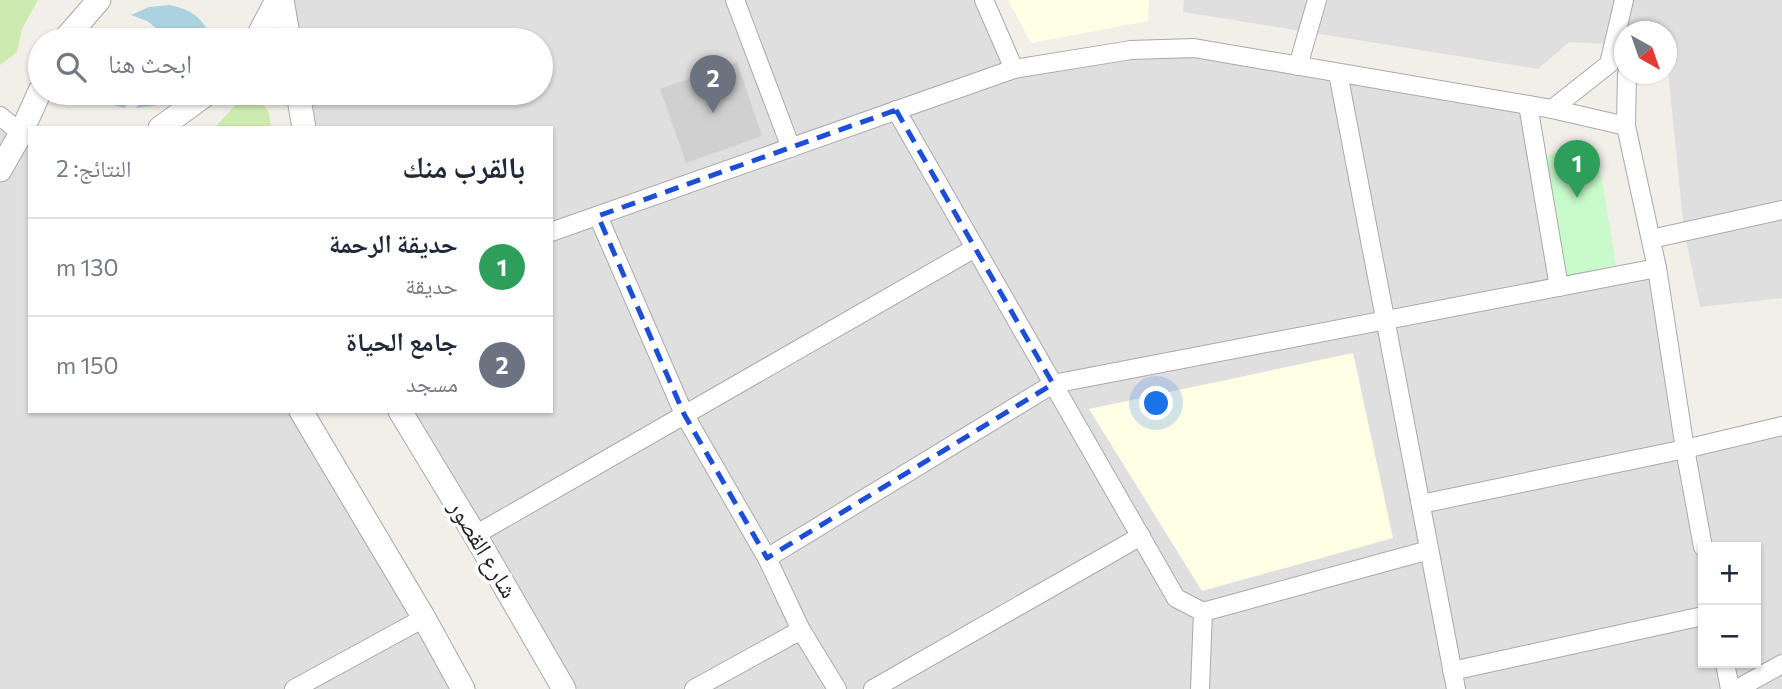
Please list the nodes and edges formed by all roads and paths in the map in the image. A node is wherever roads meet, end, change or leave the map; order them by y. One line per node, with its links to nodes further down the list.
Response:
1 (99, 0): 8 (street)
2 (280, 0): 9 (street); 10 (street)
3 (735, 0): 27 (street)
4 (984, 0): 12 (street)
5 (1317, 0): 11 (street)
6 (1626, 0): 7 (street); 20 (street)
7 (1627, 21)
8 (74, 28)
9 (263, 28)
10 (286, 28)
11 (1298, 66): 12 (street); 13 (street)
12 (1014, 69): 19 (street)
13 (1338, 73): 18 (street); 36 (street)
14 (1627, 84): 25 (street)
15 (36, 105): 22 (street)
16 (192, 105): 23 (street)
17 (300, 105): 24 (street)
18 (1528, 105): 20 (street); 35 (street)
19 (896, 110): 27 (street); 33 (street)
20 (1552, 110): 25 (street)
21 (0, 116): 26 (street)
22 (30, 126)
23 (163, 126)
24 (304, 126)
25 (1626, 126): 32 (street)
26 (27, 136): 28 (street)
27 (791, 148): 30 (street)
28 (0, 170)
29 (1782, 210): 32 (street)
30 (598, 216): 31 (street); 40 (street)
31 (553, 231)
32 (1651, 239): 34 (street)
33 (975, 248): 37 (street); 40 (street)
34 (1657, 268): 35 (street); 42 (street)
35 (1559, 287): 36 (street)
36 (1386, 321): 37 (street); 43 (street)
37 (1054, 384): 45 (street); 48 (street)
38 (302, 413): 51 (street)
39 (401, 413): 44 (street, شارع القصور)
40 (684, 414): 44 (street); 48 (street)
41 (1782, 426): 42 (street)
42 (1685, 449): 43 (street); 46 (street)
43 (1421, 504): 47 (street)
44 (475, 535): 58 (street, شارع القصور)
45 (1141, 536): 49 (street); 61 (street)
46 (1702, 542)
47 (1429, 550): 49 (street); 55 (street)
48 (767, 558): 52 (street)
49 (1203, 612): 62 (street)
50 (1698, 617): 55 (street)
51 (424, 618): 56 (street); 57 (street)
52 (802, 630): 59 (street); 60 (street)
53 (1782, 664): 65 (street)
54 (1726, 668): 64 (street)
55 (1452, 670): 63 (street)
56 (294, 689)
57 (463, 689)
58 (564, 689)
59 (694, 689)
60 (837, 689)
61 (873, 689)
62 (1200, 689)
63 (1456, 689)
64 (1730, 689)
65 (1737, 689)

